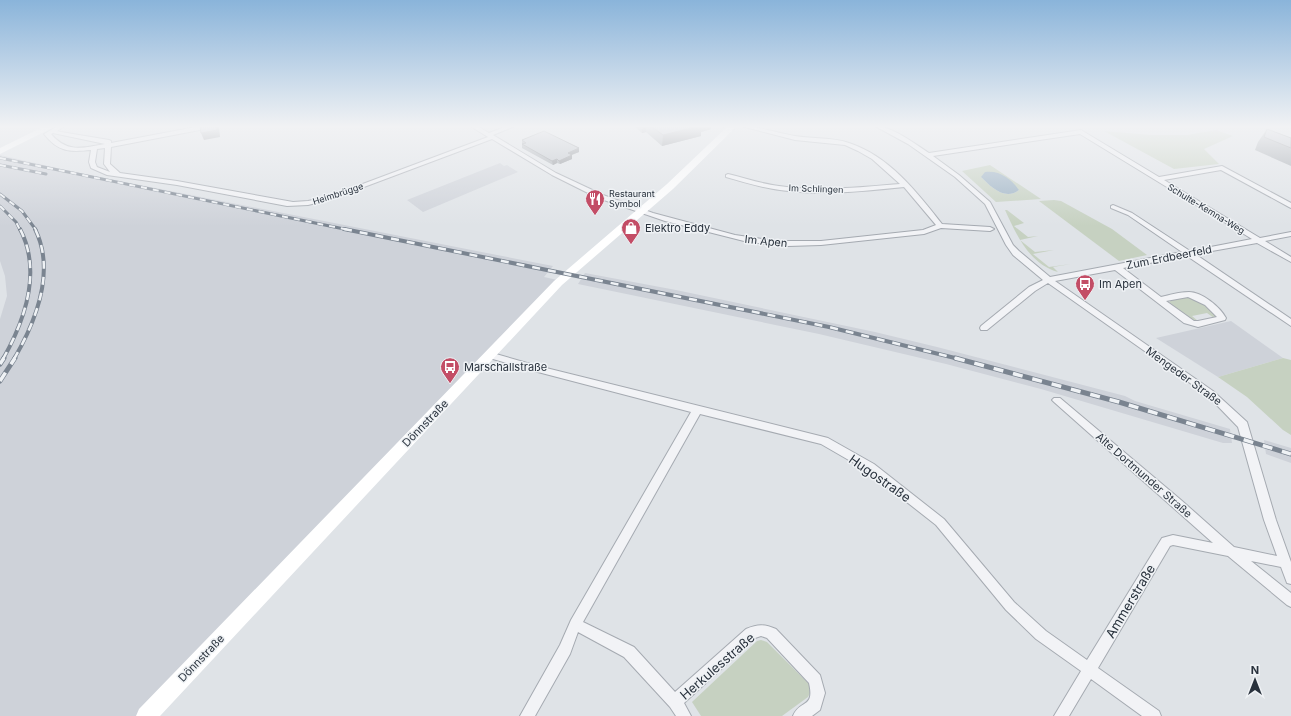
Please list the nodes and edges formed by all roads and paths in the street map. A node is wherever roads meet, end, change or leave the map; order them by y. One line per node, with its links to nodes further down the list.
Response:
1 (92, 159): 10 (street, Heimbrügge)
2 (106, 159): 10 (street, Heimbrügge)
3 (431, 159): 10 (street, Heimbrügge)
4 (530, 159): 15 (street, Im Apen)
5 (696, 159): 15 (street, Dönnstraße)
6 (876, 159): 12 (street)
7 (935, 159): 23 (street, Mengeder Straße)
8 (1125, 159): 11 (street, Schulte-Kemna-Weg)
9 (728, 176): 12 (street, Im Schlingen)
10 (129, 178)
11 (1157, 179): 13 (street); 19 (street, Schulte-Kemna-Weg)
12 (906, 185): 16 (street)
13 (1291, 206)
14 (1113, 207): 20 (street)
15 (640, 212): 16 (street, Im Apen); 27 (street, Dönnstraße)
16 (940, 226): 17 (street, Im Apen)
17 (990, 229)
18 (1291, 234): 19 (street, Zum Erdbeerfeld)
19 (1258, 240): 20 (street, Zum Erdbeerfeld); 21 (street, Schulte-Kemna-Weg)
20 (1187, 254): 22 (street, Zum Erdbeerfeld); 25 (street)
21 (1291, 260)
22 (1117, 267): 23 (street, Zum Erdbeerfeld); 24 (street)
23 (1048, 280): 26 (street); 31 (street, Mengeder Straße)
24 (1159, 300): 24 (street)
25 (1291, 323)
26 (984, 328)
27 (489, 355): 29 (street, Hugostraße); 37 (street, Dönnstraße)
28 (1057, 400): 30 (street, Alte Dortmunder Straße)
29 (697, 410): 34 (street); 35 (street, Hugostraße)
30 (1230, 551): 31 (street, Ammerstraße); 33 (street, Ammerstraße); 35 (street, Ammerstraße)
31 (1285, 563): 32 (street, Mengeder Straße)
32 (1291, 579)
33 (1291, 601)
34 (574, 624): 36 (street, Herkulesstraße); 38 (street)
35 (1089, 668): 41 (street, Ammerstraße); 42 (street, Hugostraße)
36 (675, 702): 39 (street, Herkulesstraße); 40 (street, Herkulesstraße)
37 (146, 716)
38 (527, 716)
39 (684, 716)
40 (800, 716)
41 (1061, 716)
42 (1154, 716)

